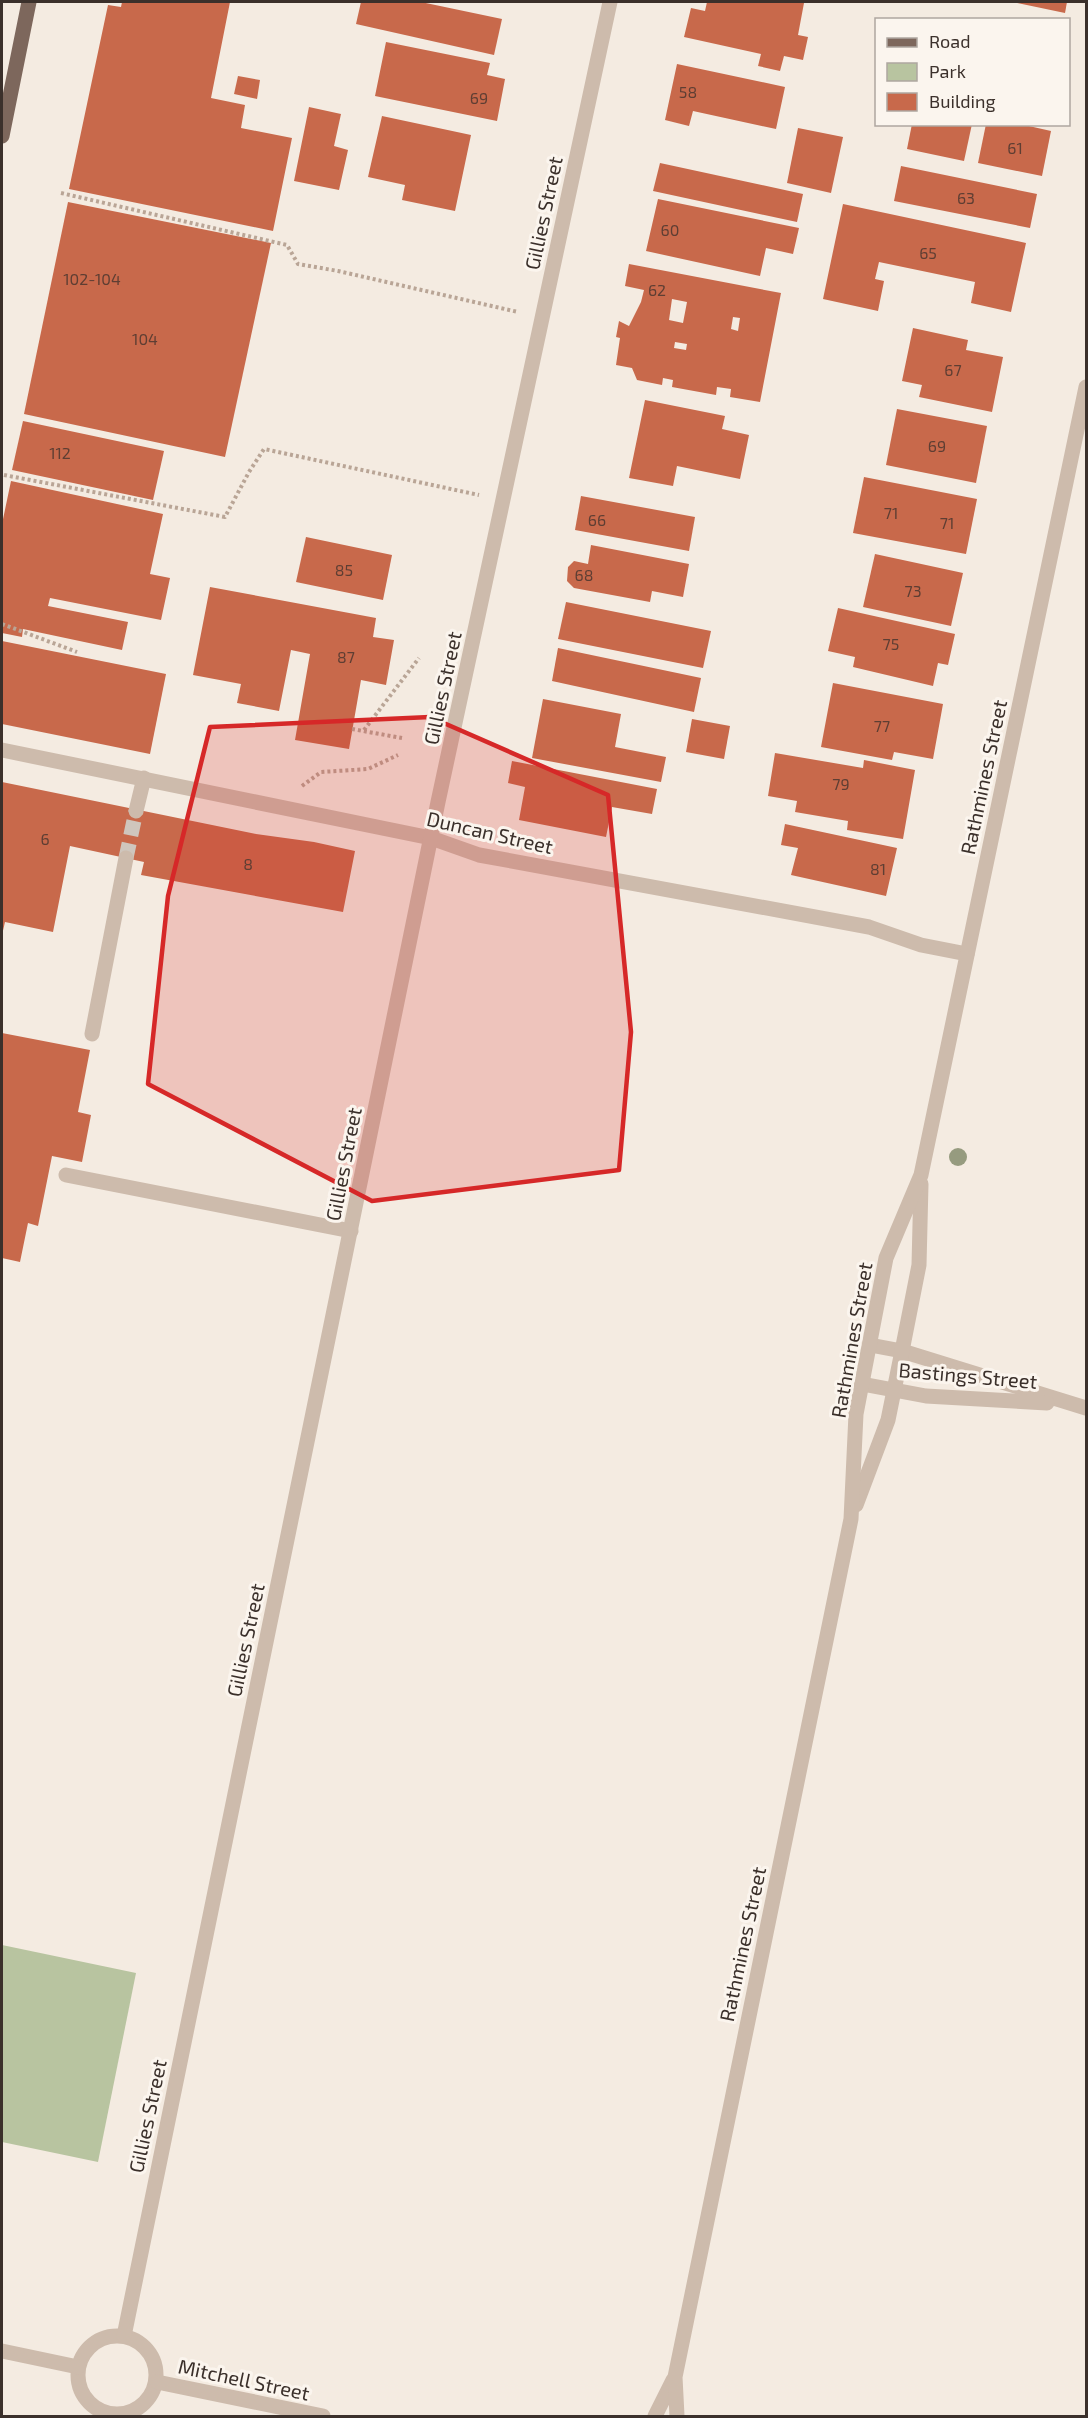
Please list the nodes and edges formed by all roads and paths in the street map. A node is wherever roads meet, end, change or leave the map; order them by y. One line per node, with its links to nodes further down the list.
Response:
1 (29, 2): 3 (main road)
2 (610, 2): 5 (street, Gillies Street)
3 (2, 130)
4 (61, 194): 5 (path)
5 (543, 318): 8 (street, Gillies Street)
6 (1086, 387): 22 (street, Rathmines Street)
7 (4, 475): 8 (path)
8 (504, 501): 20 (street, Gillies Street)
9 (2, 624): 10 (path)
10 (77, 652)
11 (418, 658): 13 (path)
12 (352, 729): 13 (path)
13 (364, 730): 14 (path)
14 (402, 738)
15 (2, 750): 17 (street, Duncan Street)
16 (398, 755): 18 (path)
17 (144, 778): 19 (street); 20 (street, Duncan Street)
18 (299, 788)
19 (136, 811)
20 (431, 838): 22 (street, Duncan Street); 26 (street, Gillies Street)
21 (126, 858): 23 (street)
22 (967, 954): 25 (street, Rathmines Street)
23 (92, 1034)
24 (66, 1175): 26 (street)
25 (921, 1175): 27 (street, Rathmines Street); 28 (street, Rathmines Street)
26 (351, 1231): 34 (street, Gillies Street)
27 (870, 1345): 28 (street, Bastings Street); 29 (street, Rathmines Street)
28 (902, 1351): 30 (street, Rathmines Street); 31 (street, Bastings Street)
29 (862, 1384): 30 (street, Bastings Street); 33 (street, Rathmines Street)
30 (894, 1390): 31 (street, Bastings Street); 33 (street, Rathmines Street)
31 (1071, 1404): 32 (street, Bastings Street)
32 (1086, 1408)
33 (851, 1519): 37 (street, Rathmines Street)
34 (124, 2336): 36 (street); 38 (street)
35 (2, 2351): 36 (street)
36 (78, 2367): 39 (street)
37 (675, 2377): 41 (street, Rathmines Street); 42 (street, Rathmines Street)
38 (156, 2382): 39 (street); 40 (street, Mitchell Street)
39 (107, 2415)
40 (323, 2416)
41 (655, 2416)
42 (677, 2416)

